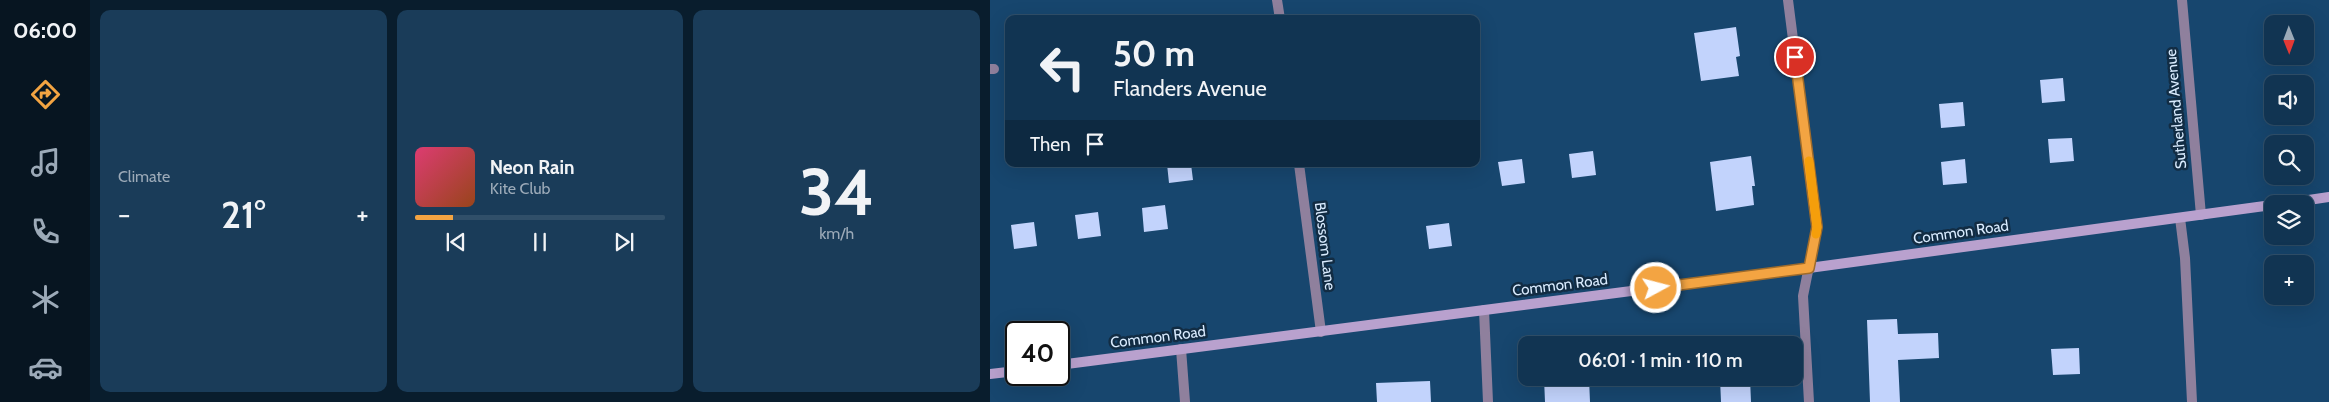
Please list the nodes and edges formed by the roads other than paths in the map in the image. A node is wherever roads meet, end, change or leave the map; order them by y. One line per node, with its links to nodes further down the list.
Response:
1 (1277, 0): 4 (street)
2 (1788, 0): 11 (street)
3 (2182, 0): 9 (street, Sutherland Avenue)
4 (1279, 15)
5 (1299, 167): 13 (street, Blossom Lane)
6 (2329, 197): 7 (street)
7 (2314, 199)
8 (2264, 206): 9 (street, Common Road)
9 (2201, 215): 10 (street, Common Road)
10 (2180, 218): 11 (street, Common Road); 21 (street)
11 (1809, 268): 12 (street, Common Road); 20 (street)
12 (1484, 310): 13 (street, Common Road); 19 (street)
13 (1321, 332): 14 (street, Common Road)
14 (1181, 349): 15 (street, Common Road); 18 (street)
15 (1070, 364)
16 (1005, 372): 17 (street)
17 (990, 374)
18 (1185, 402)
19 (1488, 402)
20 (1809, 402)
21 (2192, 402)

